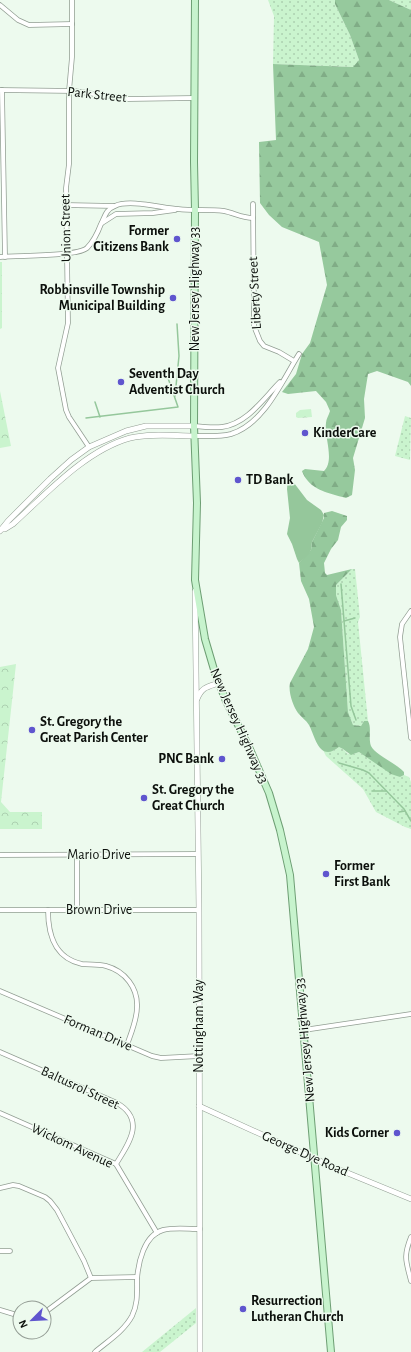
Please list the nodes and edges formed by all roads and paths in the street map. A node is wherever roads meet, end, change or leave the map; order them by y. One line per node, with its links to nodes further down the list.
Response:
1 (72, 0): 4 (street, Union Street)
2 (195, 0): 7 (main road, New Jersey Highway 33)
3 (0, 5): 4 (street)
4 (72, 24): 6 (street, Union Street)
5 (1, 90): 6 (street, Park Street); 17 (street)
6 (69, 91): 7 (street, Park Street); 9 (street, Union Street)
7 (194, 98): 12 (main road, New Jersey Highway 33)
8 (253, 204): 13 (street, Liberty Street)
9 (66, 205): 10 (street); 15 (street, Union Street)
10 (114, 206): 11 (street); 14 (street)
11 (178, 210): 12 (street); 14 (street)
12 (195, 210): 13 (street); 21 (main road, New Jersey Highway 33)
13 (253, 218): 19 (street, Liberty Street)
14 (102, 223): 15 (street)
15 (66, 254): 17 (street); 23 (street, Union Street)
16 (0, 257): 17 (street)
17 (5, 257)
18 (299, 354): 19 (street)
19 (294, 361): 20 (street)
20 (283, 379): 21 (street); 22 (street)
21 (194, 426): 22 (main road, New Jersey Highway 33); 23 (street)
22 (194, 436): 24 (street); 27 (main road, New Jersey Highway 33)
23 (89, 447): 24 (street); 25 (street); 26 (street)
24 (98, 451): 25 (street)
25 (89, 457): 26 (street)
26 (1, 530)
27 (195, 580): 29 (main road, New Jersey Highway 33); 30 (street, Nottingham Way)
28 (411, 611): 31 (street)
29 (219, 683): 30 (street); 41 (main road, New Jersey Highway 33)
30 (197, 700): 32 (street, Nottingham Way)
31 (411, 738)
32 (198, 854): 34 (street, Mario Drive); 38 (street, Nottingham Way)
33 (0, 855): 34 (street, Mario Drive)
34 (77, 855): 37 (street)
35 (0, 910): 36 (street, Brown Drive)
36 (48, 910): 37 (street, Brown Drive); 42 (street)
37 (77, 910): 38 (street, Brown Drive)
38 (199, 910): 44 (street, Nottingham Way)
39 (0, 991): 42 (street, Forman Drive)
40 (411, 1014): 41 (street)
41 (304, 1030): 47 (main road, New Jersey Highway 33)
42 (127, 1046): 44 (street, Forman Drive)
43 (0, 1052): 48 (street, Baltusrol Street)
44 (199, 1056): 45 (street, Nottingham Way)
45 (199, 1106): 47 (street, George Dye Road); 51 (street, Nottingham Way)
46 (0, 1113): 48 (street, Wickom Avenue)
47 (315, 1159): 50 (street, George Dye Road); 64 (main road, New Jersey Highway 33)
48 (116, 1164): 52 (street, Wickom Avenue)
49 (0, 1188): 57 (street)
50 (411, 1199)
51 (200, 1229): 52 (street); 63 (street, Nottingham Way)
52 (157, 1233): 56 (street)
53 (411, 1237): 58 (street)
54 (0, 1251): 55 (street)
55 (10, 1251)
56 (137, 1277): 57 (street); 62 (street)
57 (91, 1278): 59 (street)
58 (411, 1281)
59 (52, 1307)
60 (0, 1310): 61 (street)
61 (12, 1314)
62 (94, 1352)
63 (200, 1352)
64 (331, 1352)

